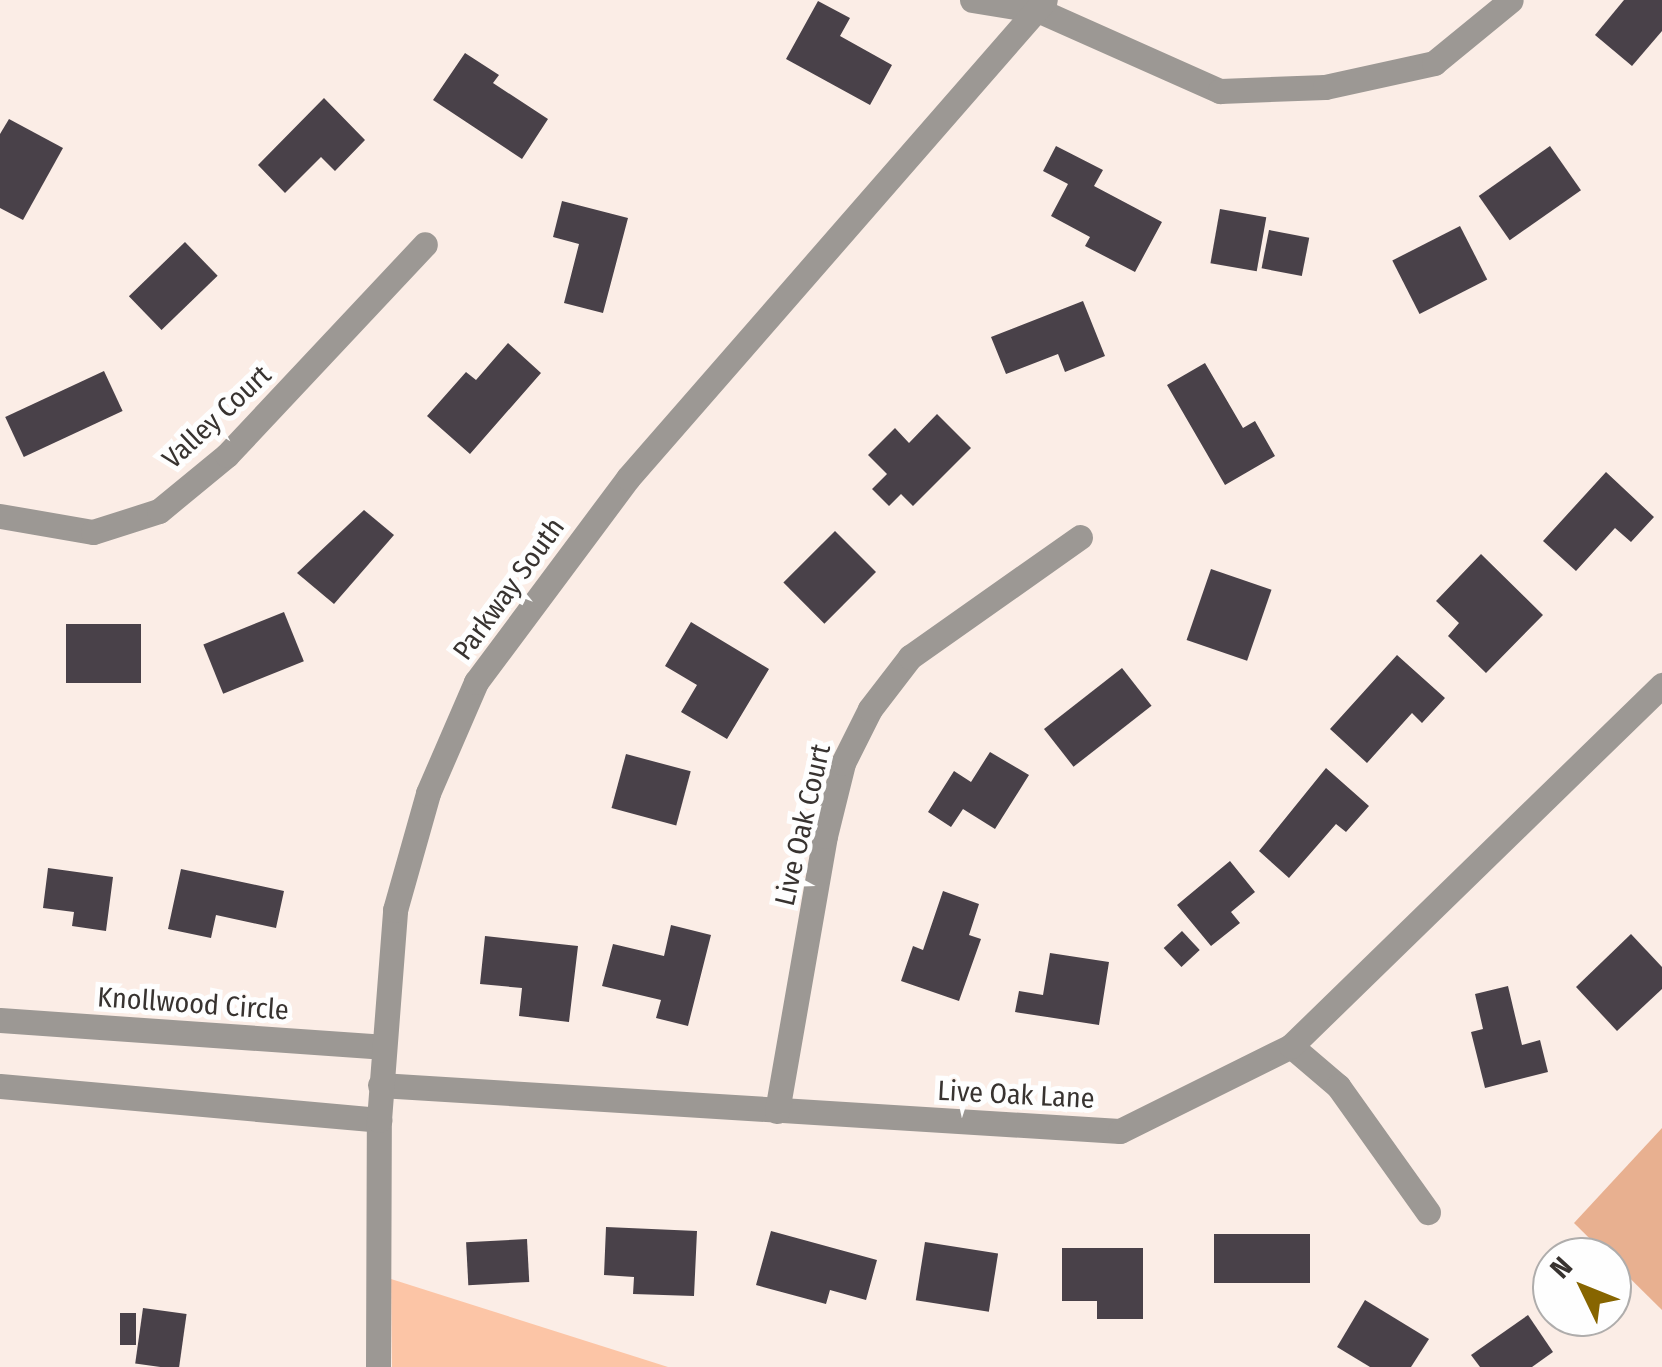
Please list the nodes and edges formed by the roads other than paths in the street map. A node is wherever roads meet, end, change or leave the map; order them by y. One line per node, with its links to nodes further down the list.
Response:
1 (972, 0): 3 (street)
2 (1511, 0): 3 (street)
3 (1042, 6): 10 (street, Parkway South)
4 (426, 244): 5 (street, Valley Court)
5 (0, 516)
6 (1080, 537): 13 (street, Live Oak Court)
7 (1662, 685): 9 (street, Live Oak Lane)
8 (0, 1020): 10 (street, Knollwood Circle)
9 (1291, 1046): 13 (street, Live Oak Lane); 15 (street)
10 (382, 1047): 11 (street, Parkway South)
11 (380, 1085): 13 (street, Live Oak Lane); 14 (street, Parkway South)
12 (0, 1086): 14 (street)
13 (777, 1111)
14 (379, 1120): 16 (street, Parkway South)
15 (1428, 1212)
16 (378, 1367)

